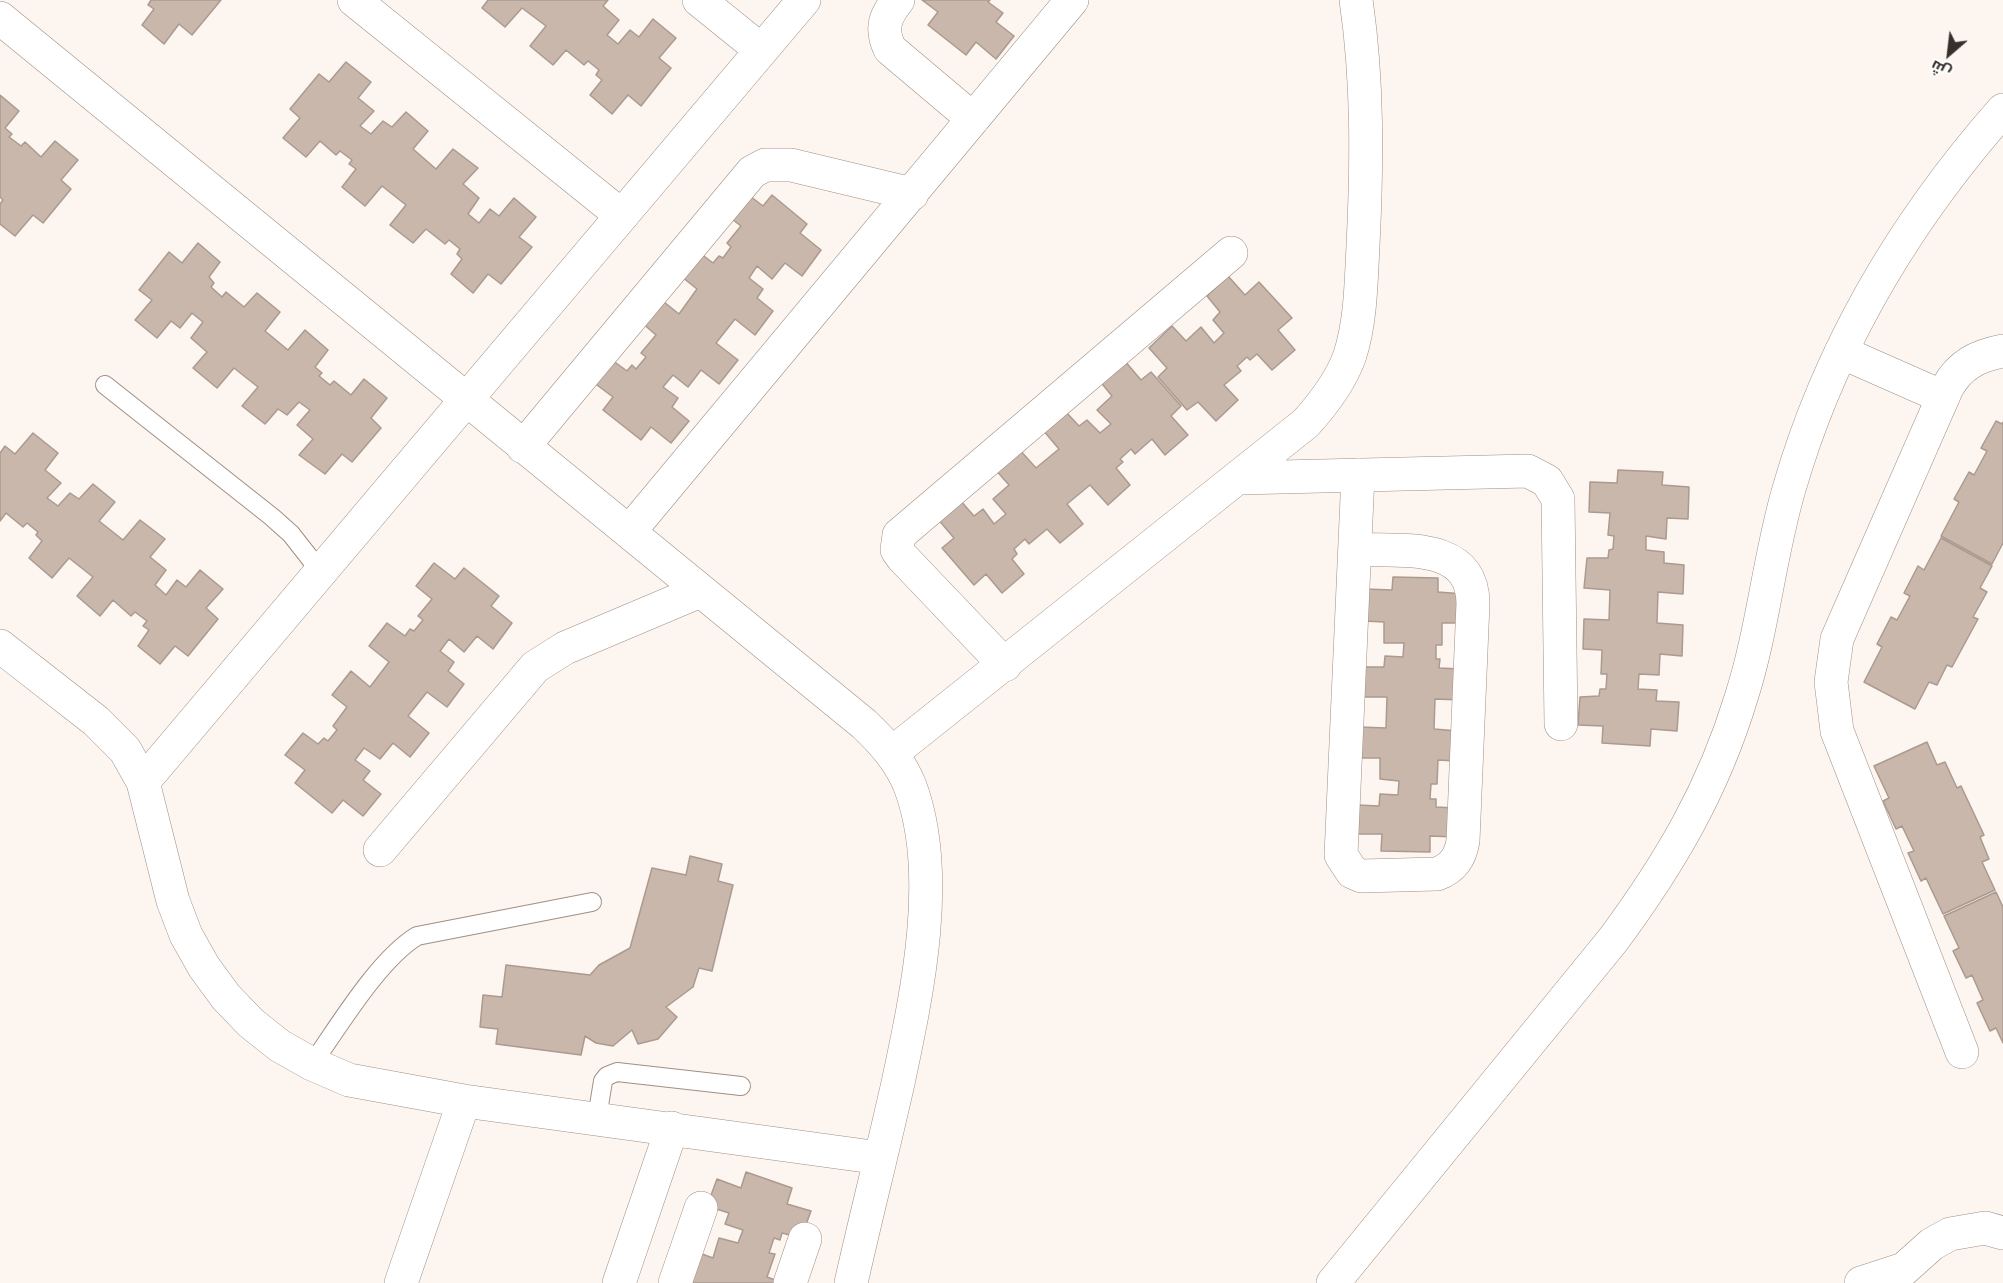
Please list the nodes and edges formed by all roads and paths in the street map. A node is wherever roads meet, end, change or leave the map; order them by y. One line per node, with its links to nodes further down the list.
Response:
1 (354, 0): 12 (street)
2 (699, 0): 8 (street)
3 (804, 0): 8 (street)
4 (898, 0): 10 (street)
5 (1072, 0): 10 (street)
6 (1356, 0): 21 (street)
7 (0, 18): 18 (street)
8 (761, 51): 12 (street)
9 (2003, 110): 15 (street)
10 (973, 119): 11 (street)
11 (912, 194): 19 (street); 22 (street)
12 (621, 215): 18 (street)
13 (1231, 253): 27 (street)
14 (2003, 351): 17 (street)
15 (1841, 352): 17 (street); 49 (street)
16 (105, 384): 24 (lane)
17 (1943, 397): 33 (street)
18 (465, 400): 19 (street); 24 (street)
19 (523, 447): 22 (street)
20 (1358, 475): 21 (street); 23 (street); 28 (street)
21 (1239, 478): 27 (street)
22 (628, 532): 25 (street)
23 (1355, 549): 23 (street)
24 (320, 571): 30 (street)
25 (700, 591): 29 (street); 31 (street)
26 (0, 646): 30 (street)
27 (1005, 665): 29 (street)
28 (1561, 724)
29 (892, 753): 39 (street)
30 (143, 782): 34 (street)
31 (380, 850)
32 (592, 902): 34 (lane)
33 (1962, 1052)
34 (312, 1064): 36 (street)
35 (741, 1086): 37 (lane)
36 (464, 1101): 37 (street); 45 (street)
37 (597, 1118): 38 (street)
38 (672, 1128): 39 (street); 46 (street)
39 (880, 1158): 44 (street)
40 (701, 1208): 47 (street)
41 (2003, 1233): 43 (street)
42 (805, 1239): 48 (street)
43 (1920, 1271): 50 (street)
44 (858, 1280)
45 (401, 1283)
46 (619, 1283)
47 (675, 1283)
48 (790, 1283)
49 (1333, 1283)
50 (1861, 1283)

